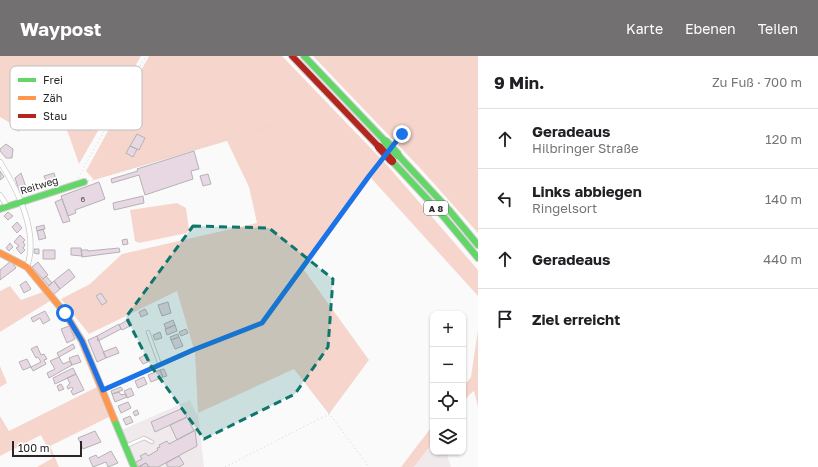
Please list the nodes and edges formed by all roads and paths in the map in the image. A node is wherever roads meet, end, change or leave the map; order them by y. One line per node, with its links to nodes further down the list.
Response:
1 (146, 56): 5 (path)
2 (292, 56): 7 (main road, A 8)
3 (304, 56): 7 (main road, A 8)
4 (463, 56): 8 (path)
5 (140, 66)
6 (105, 130): 13 (path)
7 (382, 144): 10 (main road, A 8, bridge)
8 (393, 146)
9 (383, 157): 12 (path)
10 (395, 158): 17 (main road, A 8); 19 (main road, A 8)
11 (0, 162): 15 (street)
12 (369, 176): 13 (path); 21 (path)
13 (80, 183): 15 (main road, Reitweg)
14 (0, 195): 16 (street)
15 (20, 202): 16 (main road, Reitweg); 20 (street)
16 (3, 207)
17 (478, 245)
18 (0, 253): 20 (main road)
19 (478, 258)
20 (27, 267): 27 (main road)
21 (262, 323): 23 (path); 28 (path)
22 (148, 332): 24 (lane)
23 (193, 350): 24 (lane)
24 (160, 365): 27 (lane)
25 (478, 376): 26 (path)
26 (466, 387)
27 (103, 390): 31 (main road)
28 (331, 414): 33 (path); 34 (path)
29 (430, 433): 35 (path)
30 (152, 442): 31 (lane)
31 (126, 446): 32 (main road)
32 (134, 467)
33 (225, 467)
34 (369, 467)
35 (404, 467)

